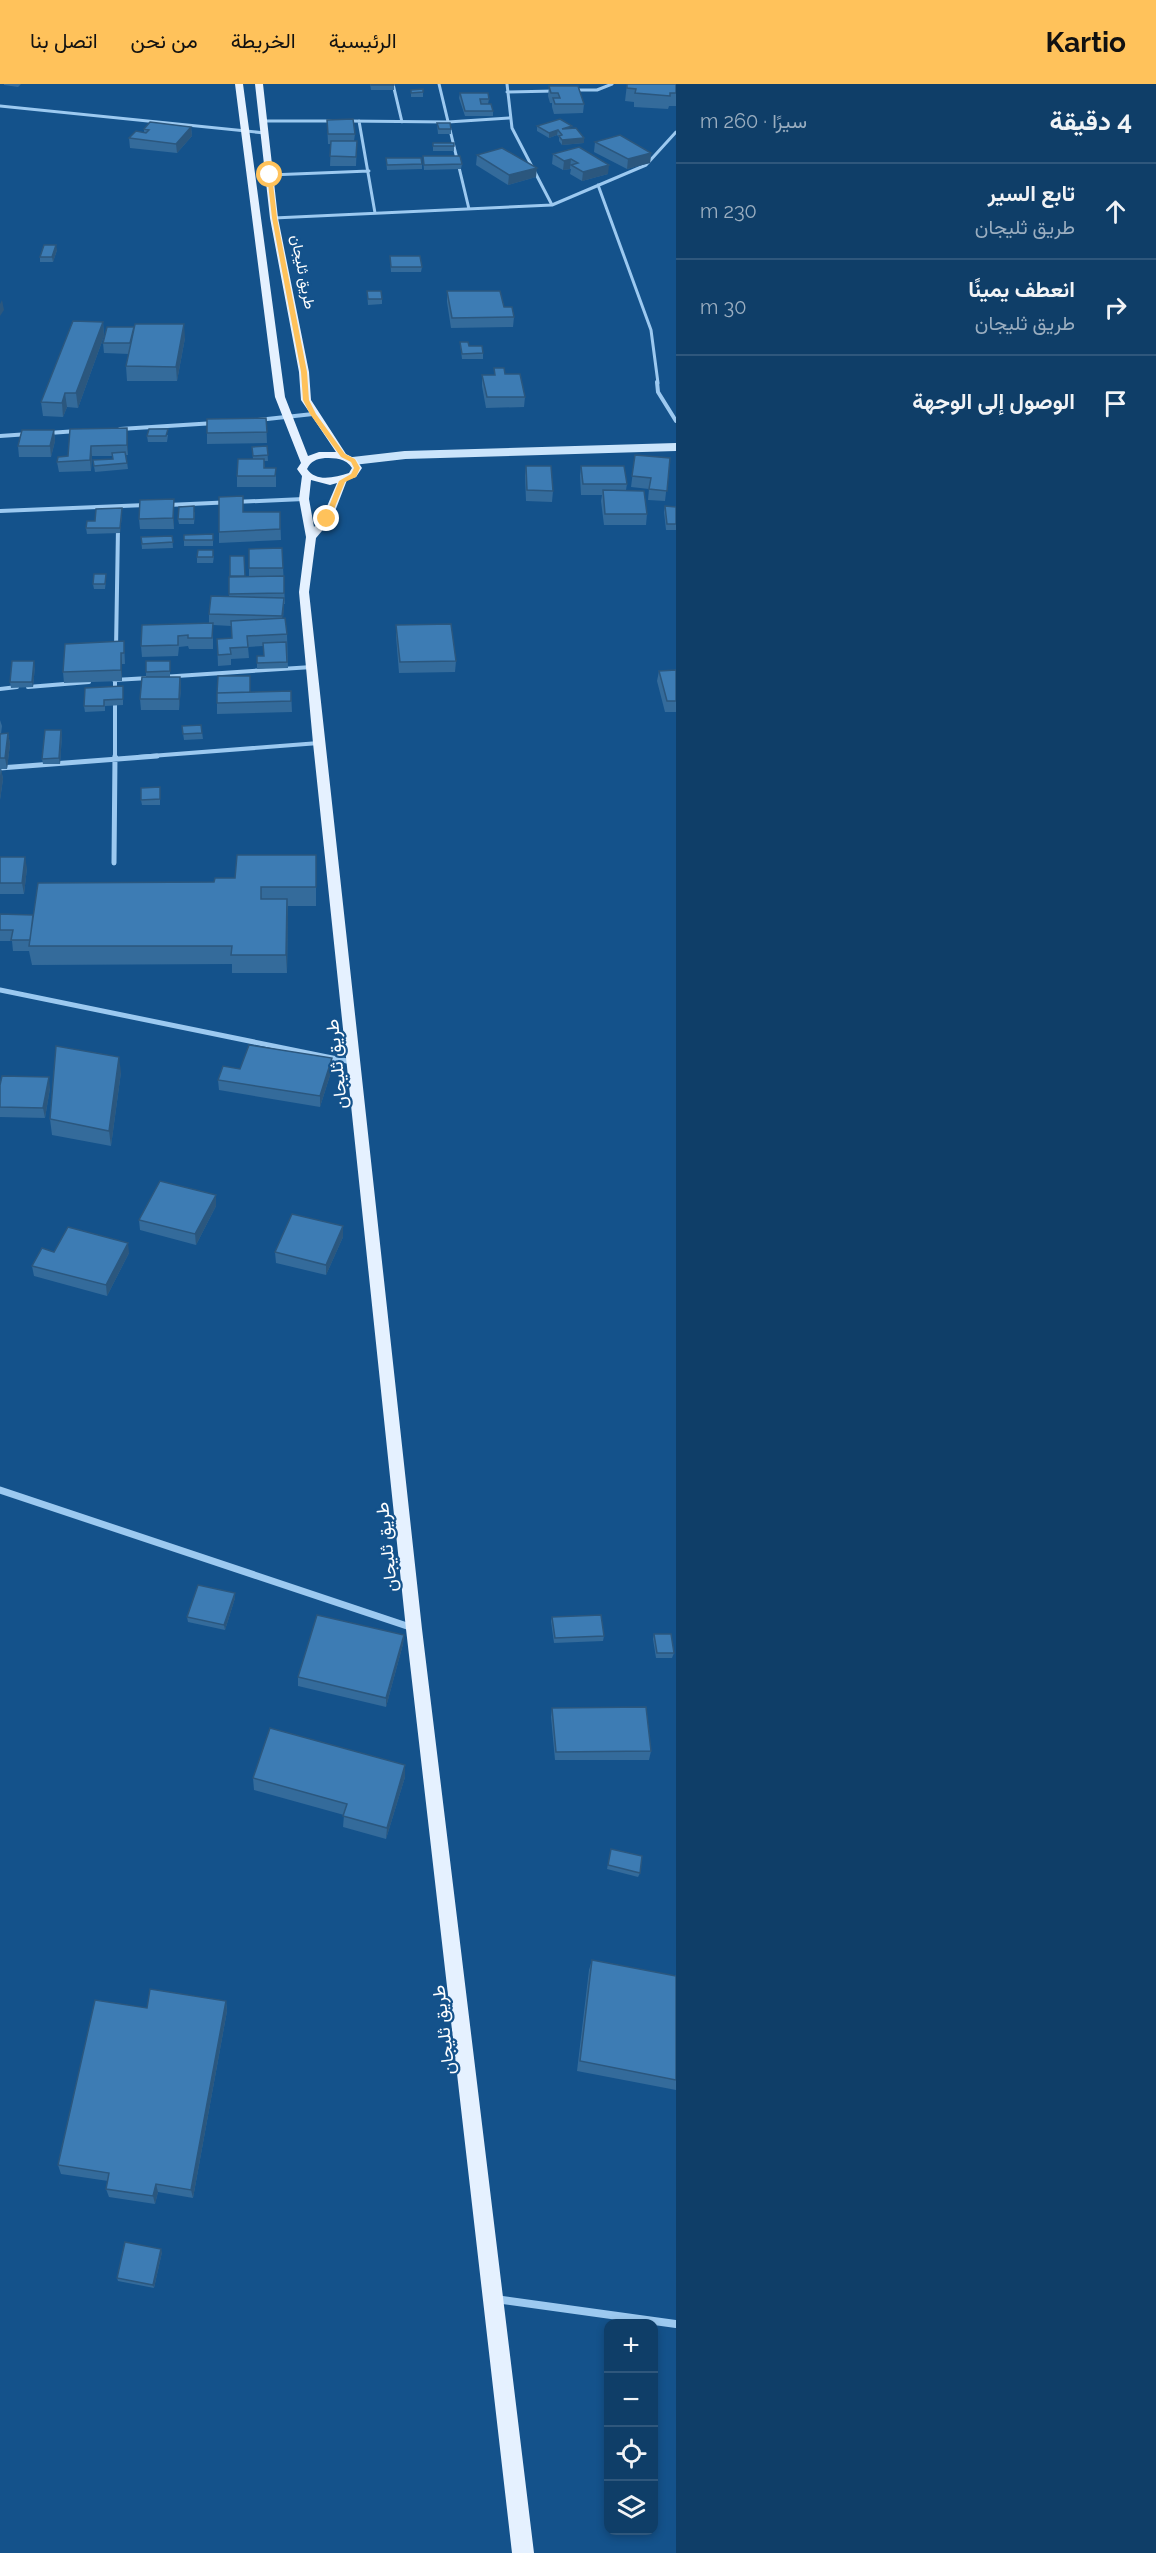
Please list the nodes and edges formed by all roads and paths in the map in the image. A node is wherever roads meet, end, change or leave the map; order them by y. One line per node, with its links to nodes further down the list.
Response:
1 (239, 84): 14 (main road)
2 (259, 84): 10 (main road, طريق ثليجان)
3 (393, 84): 12 (street)
4 (439, 84): 13 (street)
5 (507, 84): 7 (street)
6 (612, 84): 7 (street)
7 (507, 92): 9 (street)
8 (0, 106): 14 (street)
9 (509, 118): 13 (street); 20 (street)
10 (264, 121): 11 (street); 16 (main road, طريق ثليجان)
11 (359, 121): 12 (street); 17 (street)
12 (402, 122): 13 (street)
13 (448, 122): 21 (street)
14 (244, 131): 16 (street); 25 (main road)
15 (676, 132): 19 (street)
16 (265, 133): 18 (main road, طريق ثليجان)
17 (369, 171): 18 (street); 22 (street)
18 (270, 175): 23 (main road, طريق ثليجان)
19 (598, 185): 20 (street); 27 (street)
20 (552, 205): 21 (street)
21 (469, 209): 22 (street)
22 (375, 213): 23 (street)
23 (274, 218): 24 (main road, طريق ثليجان)
24 (313, 414): 25 (street); 35 (main road, طريق ثليجان)
25 (289, 419): 26 (street); 37 (main road)
26 (254, 421)
27 (676, 421)
28 (219, 423): 29 (street)
29 (116, 429)
30 (81, 431): 31 (street)
31 (46, 433)
32 (35, 434): 33 (street)
33 (0, 436)
34 (676, 447): 36 (main road)
35 (343, 456): 36 (main road); 37 (main road)
36 (353, 461): 39 (main road)
37 (304, 462): 38 (main road, طريق ثليجان)
38 (307, 476): 39 (main road); 40 (main road, طريق ثليجان)
39 (343, 481): 45 (main road)
40 (304, 499): 42 (street); 45 (main road, طريق ثليجان)
41 (153, 505): 43 (street)
42 (165, 505)
43 (119, 507): 44 (street); 46 (street)
44 (0, 511)
45 (311, 537): 47 (main road, طريق ثليجان)
46 (116, 657)
47 (312, 667): 49 (street); 53 (main road, طريق ثليجان)
48 (116, 668): 49 (street)
49 (115, 680): 50 (street); 54 (street)
50 (104, 681)
51 (92, 682): 52 (street)
52 (0, 689)
53 (319, 743): 54 (street); 58 (main road, طريق ثليجان)
54 (115, 759): 55 (street); 56 (street)
55 (0, 768)
56 (114, 863)
57 (0, 990): 58 (street)
58 (356, 1063): 60 (main road, طريق ثليجان)
59 (0, 1490): 60 (street)
60 (414, 1629): 61 (main road, طريق ثليجان)
61 (495, 2299): 62 (street); 63 (main road, طريق ثليجان)
62 (676, 2324)
63 (523, 2553)

